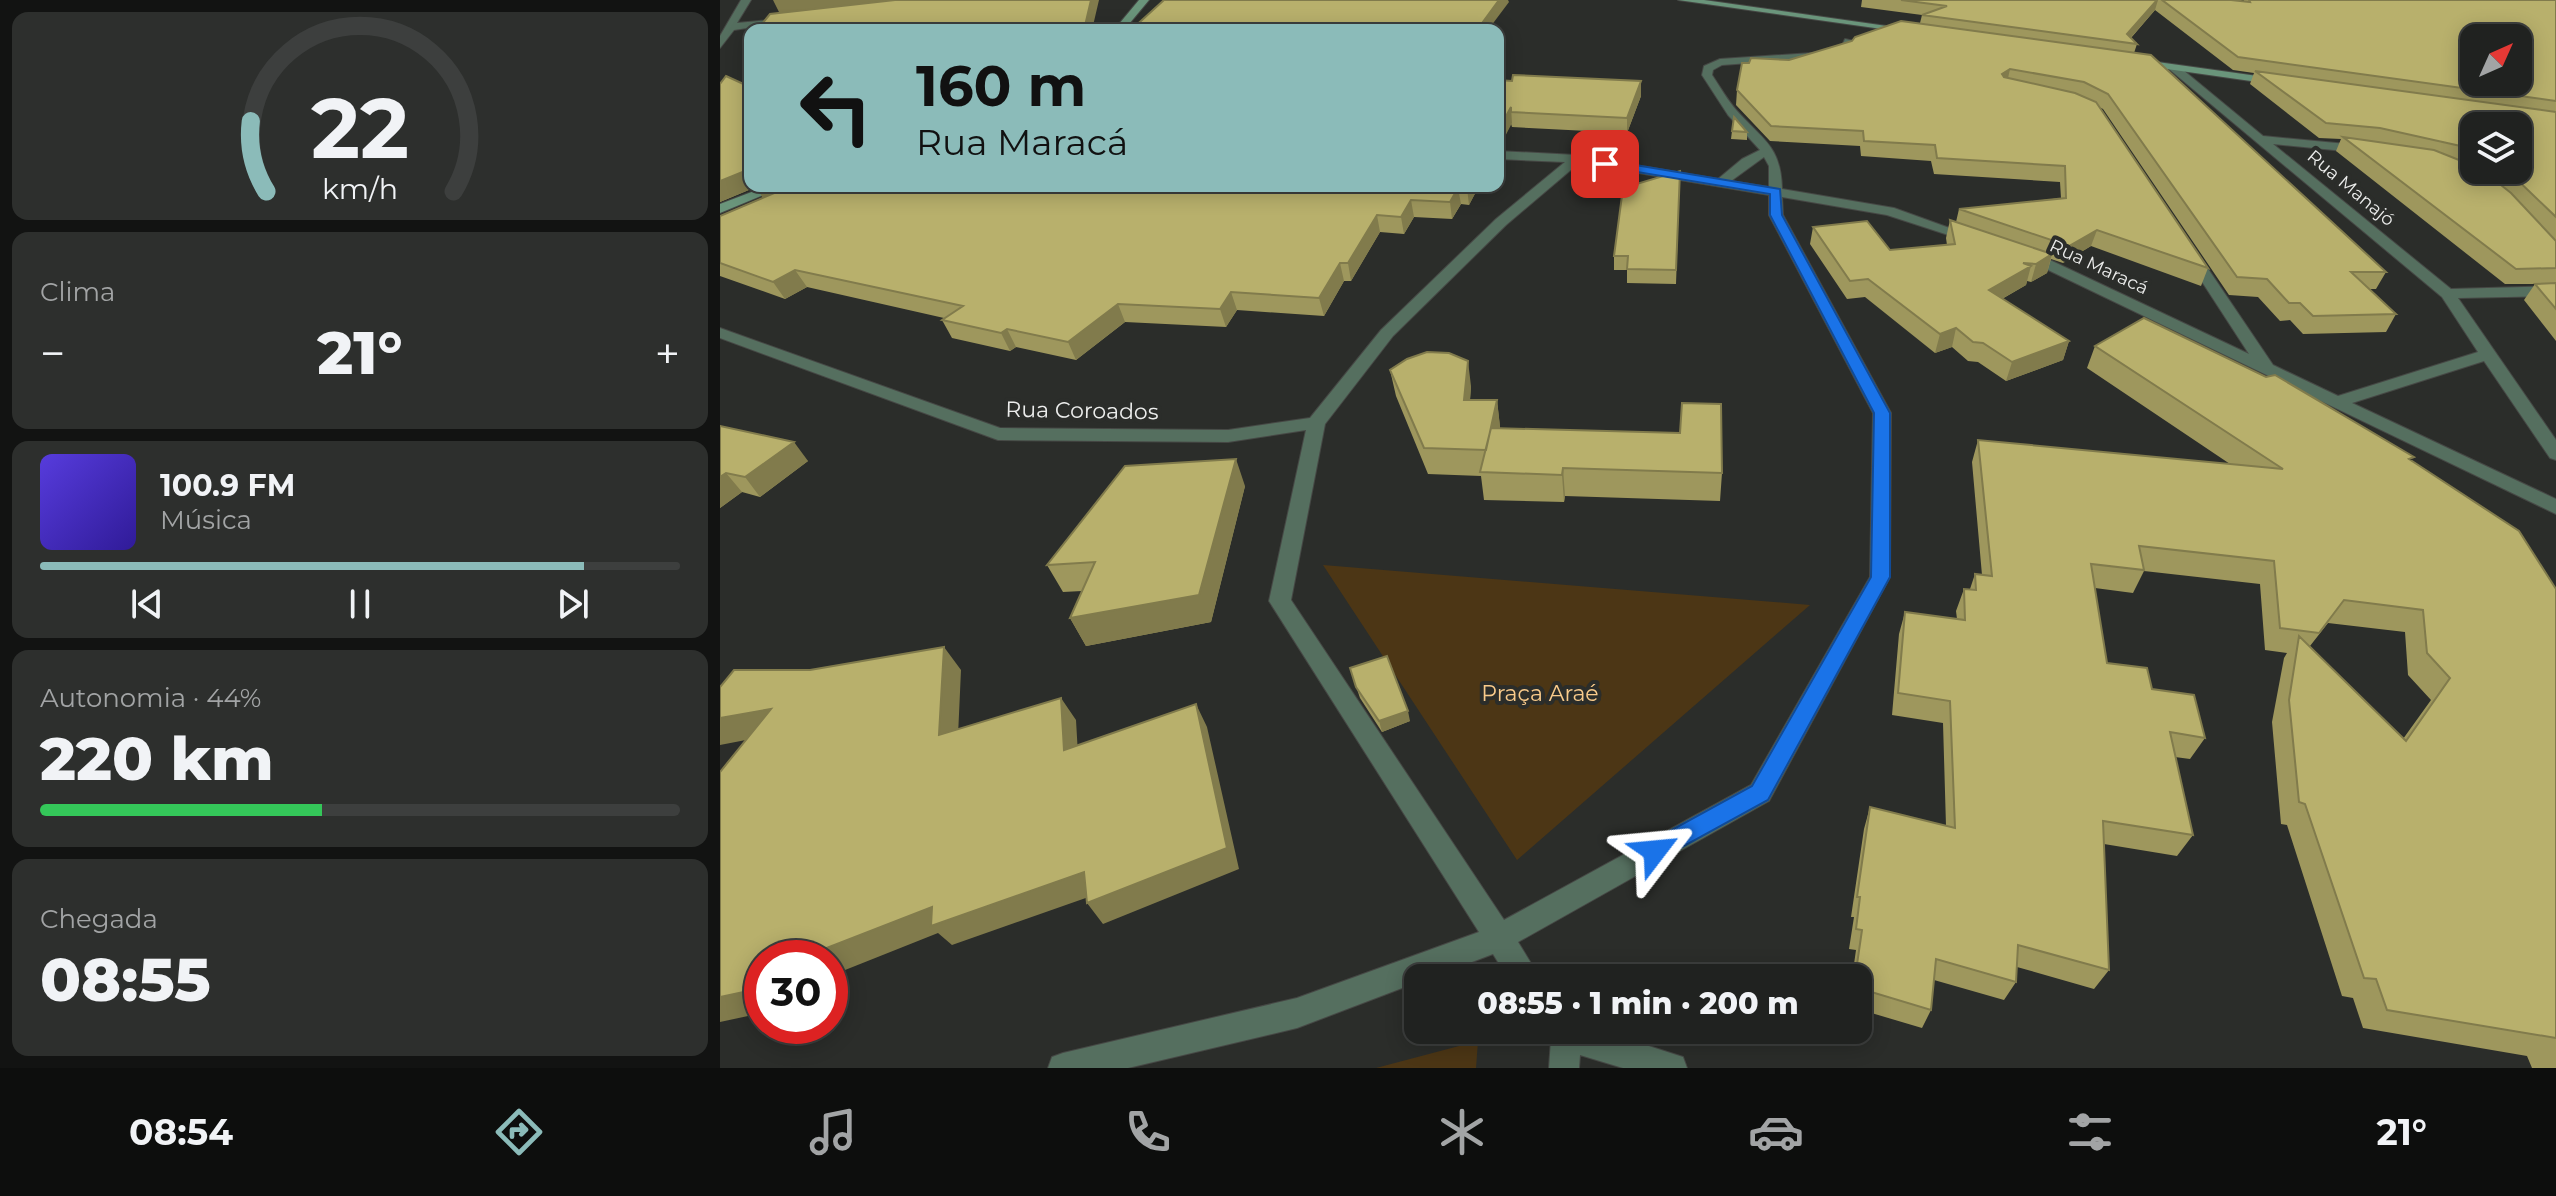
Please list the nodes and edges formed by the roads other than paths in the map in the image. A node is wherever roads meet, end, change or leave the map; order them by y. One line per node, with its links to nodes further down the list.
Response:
1 (746, 0): 8 (street)
2 (1144, 0): 6 (street)
3 (1683, 0): 9 (street)
4 (804, 20): 5 (street)
5 (762, 24)
6 (1124, 24)
7 (744, 26): 8 (street)
8 (730, 27): 11 (street)
9 (1927, 32)
10 (1849, 41): 16 (street)
11 (720, 45)
12 (2127, 60): 13 (street)
13 (2173, 67): 14 (street); 15 (street, Rua Manajó)
14 (2292, 84)
15 (2260, 139): 17 (street); 26 (street, Rua Manajó)
16 (1767, 151): 20 (street); 22 (street)
17 (2374, 151)
18 (1504, 155): 19 (street, Rua Maracá)
19 (1576, 159): 20 (street, Rua Maracá); 31 (street)
20 (1721, 183): 22 (street, Rua Maracá)
21 (764, 192): 23 (street)
22 (1776, 192): 29 (street, Rua Maracá); 34 (street)
23 (720, 209)
24 (2182, 241): 29 (street)
25 (2556, 291): 26 (street)
26 (2447, 294): 28 (street, Rua Manajó)
27 (720, 333): 31 (street, Rua Coroados)
28 (2488, 354): 30 (street); 32 (street, Rua Manajó)
29 (2267, 369): 30 (street, Rua Maracá)
30 (2337, 402): 33 (street, Rua Maracá)
31 (1316, 423): 34 (street)
32 (2556, 454)
33 (2556, 507)
34 (1497, 939): 35 (street); 38 (street)
35 (1515, 964)
36 (1564, 1044): 39 (street)
37 (1600, 1044): 40 (street)
38 (1063, 1068)
39 (1564, 1068)
40 (1672, 1068)

